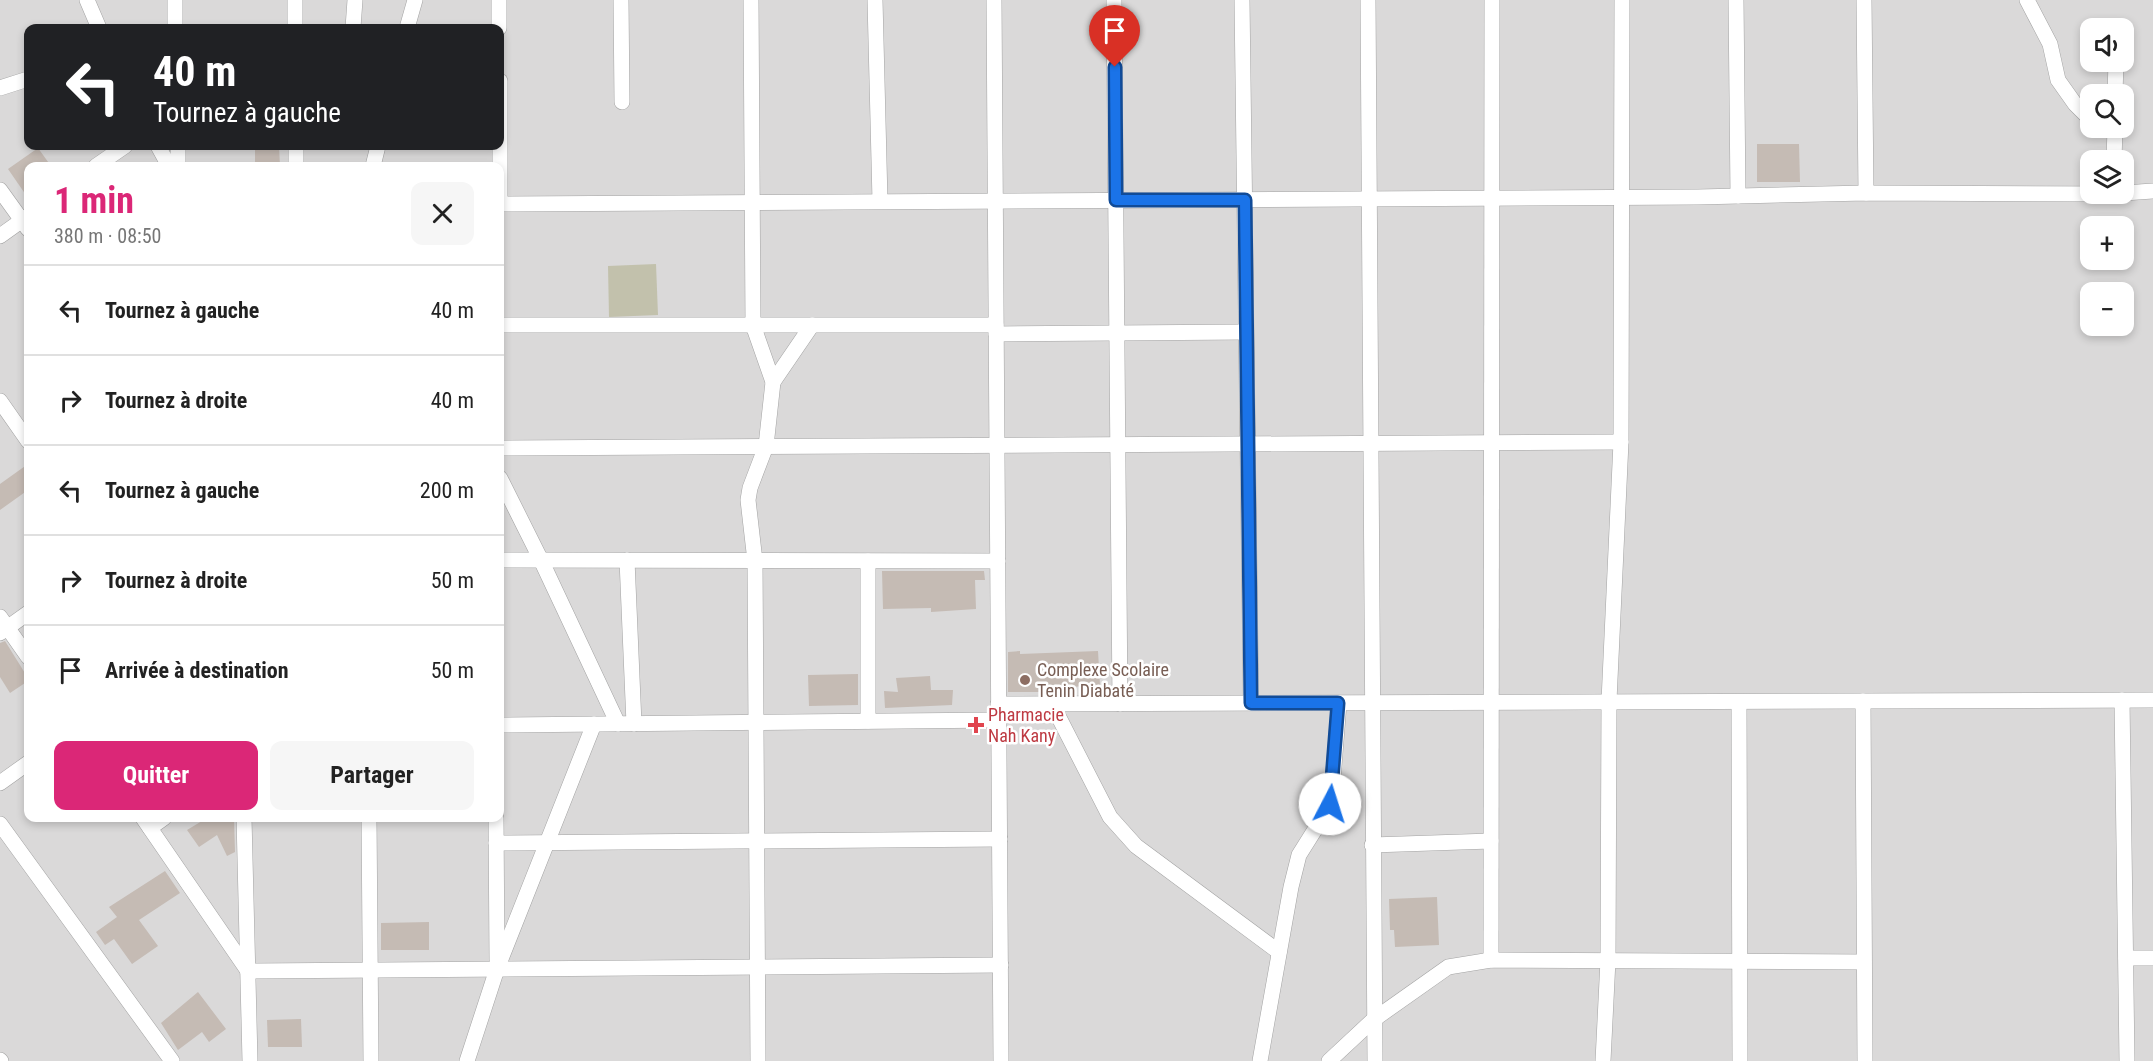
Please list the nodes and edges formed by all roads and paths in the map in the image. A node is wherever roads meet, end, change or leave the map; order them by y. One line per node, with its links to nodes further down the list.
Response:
1 (87, 0): 19 (street)
2 (175, 0): 20 (street)
3 (295, 0): 21 (street)
4 (355, 0): 22 (street)
5 (415, 0): 23 (street)
6 (499, 0): 24 (street)
7 (621, 0): 27 (street)
8 (751, 0): 48 (street)
9 (875, 0): 46 (street)
10 (994, 0): 47 (street)
11 (1114, 0): 44 (street)
12 (1242, 0): 45 (street)
13 (1368, 0): 43 (street)
14 (1492, 0): 42 (street)
15 (1622, 0): 41 (street)
16 (1736, 0): 40 (street)
17 (1864, 0): 38 (street)
18 (2027, 0): 28 (street)
19 (97, 24)
20 (176, 24)
21 (295, 24)
22 (353, 24)
23 (408, 24)
24 (499, 24)
25 (24, 80): 26 (street)
26 (0, 88)
27 (622, 102)
28 (2080, 109)
29 (2109, 138): 31 (street)
30 (2115, 138): 31 (street)
31 (2115, 144): 33 (street)
32 (119, 150): 34 (street)
33 (2115, 150)
34 (102, 162)
35 (0, 190): 50 (street)
36 (2153, 191): 37 (street)
37 (2134, 192)
38 (1866, 193): 39 (street); 40 (street)
39 (2080, 194)
40 (1738, 196): 41 (street)
41 (1621, 197): 42 (street); 62 (street)
42 (1492, 198): 43 (street); 64 (street)
43 (1369, 199): 45 (street); 63 (street)
44 (1116, 200): 45 (street); 47 (street); 58 (street)
45 (1245, 200): 57 (street)
46 (880, 201): 47 (street); 48 (street)
47 (995, 201): 56 (street)
48 (753, 202): 49 (street); 53 (street)
49 (504, 204)
50 (24, 220)
51 (24, 223): 52 (street)
52 (0, 236)
53 (753, 325): 54 (street); 55 (street); 59 (street)
54 (812, 325): 56 (street); 59 (street)
55 (504, 326)
56 (996, 330): 58 (street); 66 (street)
57 (1246, 332): 58 (street); 65 (street)
58 (1117, 333): 67 (street)
59 (772, 382): 68 (street)
60 (0, 401): 61 (street)
61 (24, 435)
62 (1621, 442): 64 (street); 82 (street)
63 (1371, 443): 64 (street); 65 (street); 88 (street)
64 (1491, 443): 84 (street)
65 (1248, 444): 67 (street); 86 (street)
66 (997, 445): 67 (street); 68 (street); 76 (street)
67 (1118, 445): 91 (street)
68 (766, 446): 69 (street); 74 (street)
69 (504, 448)
70 (504, 486): 72 (street)
71 (504, 560): 72 (street)
72 (541, 560): 73 (street); 96 (street)
73 (627, 560): 74 (street); 97 (street)
74 (755, 561): 75 (street); 94 (street)
75 (868, 561): 76 (street); 93 (street)
76 (998, 561): 89 (street)
77 (24, 615): 78 (street)
78 (2, 626): 79 (street)
79 (24, 652)
80 (2122, 700): 81 (street); 83 (street); 113 (street)
81 (2153, 700)
82 (1609, 701): 84 (street); 85 (street); 116 (street)
83 (1863, 701): 85 (street); 118 (street)
84 (1491, 702): 88 (street); 108 (street)
85 (1739, 702): 117 (street)
86 (1251, 703): 87 (street); 91 (street)
87 (1338, 703): 88 (street); 112 (street)
88 (1372, 703): 111 (street)
89 (999, 704): 90 (street); 92 (street)
90 (1052, 704): 91 (street); 112 (street)
91 (1120, 704)
92 (999, 720): 93 (street); 106 (street)
93 (868, 721): 94 (street)
94 (756, 723): 97 (street); 107 (street)
95 (594, 724): 96 (street); 98 (street); 110 (street)
96 (618, 724): 97 (street)
97 (634, 724)
98 (504, 725)
99 (24, 766): 100 (street)
100 (0, 783)
101 (244, 822): 123 (street)
102 (369, 822): 122 (street)
103 (496, 822): 109 (street)
104 (146, 823): 123 (street)
105 (0, 824): 125 (street)
106 (1000, 839): 107 (street); 119 (street)
107 (756, 841): 110 (street); 120 (street)
108 (1491, 841): 111 (street); 115 (street)
109 (496, 843): 110 (street); 121 (street)
110 (547, 843): 121 (street)
111 (1372, 845): 124 (street)
112 (1279, 952): 131 (street)
113 (2126, 958): 114 (street); 137 (street)
114 (2153, 958)
115 (1491, 960): 116 (street); 124 (street)
116 (1608, 960): 117 (street); 134 (street)
117 (1740, 961): 118 (street); 135 (street)
118 (1864, 962): 136 (street)
119 (1001, 965): 120 (street); 130 (street)
120 (757, 967): 121 (street); 129 (street)
121 (497, 969): 122 (street); 128 (street)
122 (371, 970): 123 (street); 127 (street)
123 (248, 971): 126 (street)
124 (1373, 1020): 132 (street); 133 (street)
125 (172, 1061)
126 (250, 1061)
127 (371, 1061)
128 (467, 1061)
129 (758, 1061)
130 (1001, 1061)
131 (1260, 1061)
132 (1329, 1061)
133 (1375, 1061)
134 (1603, 1061)
135 (1740, 1061)
136 (1865, 1061)
137 (2127, 1061)

